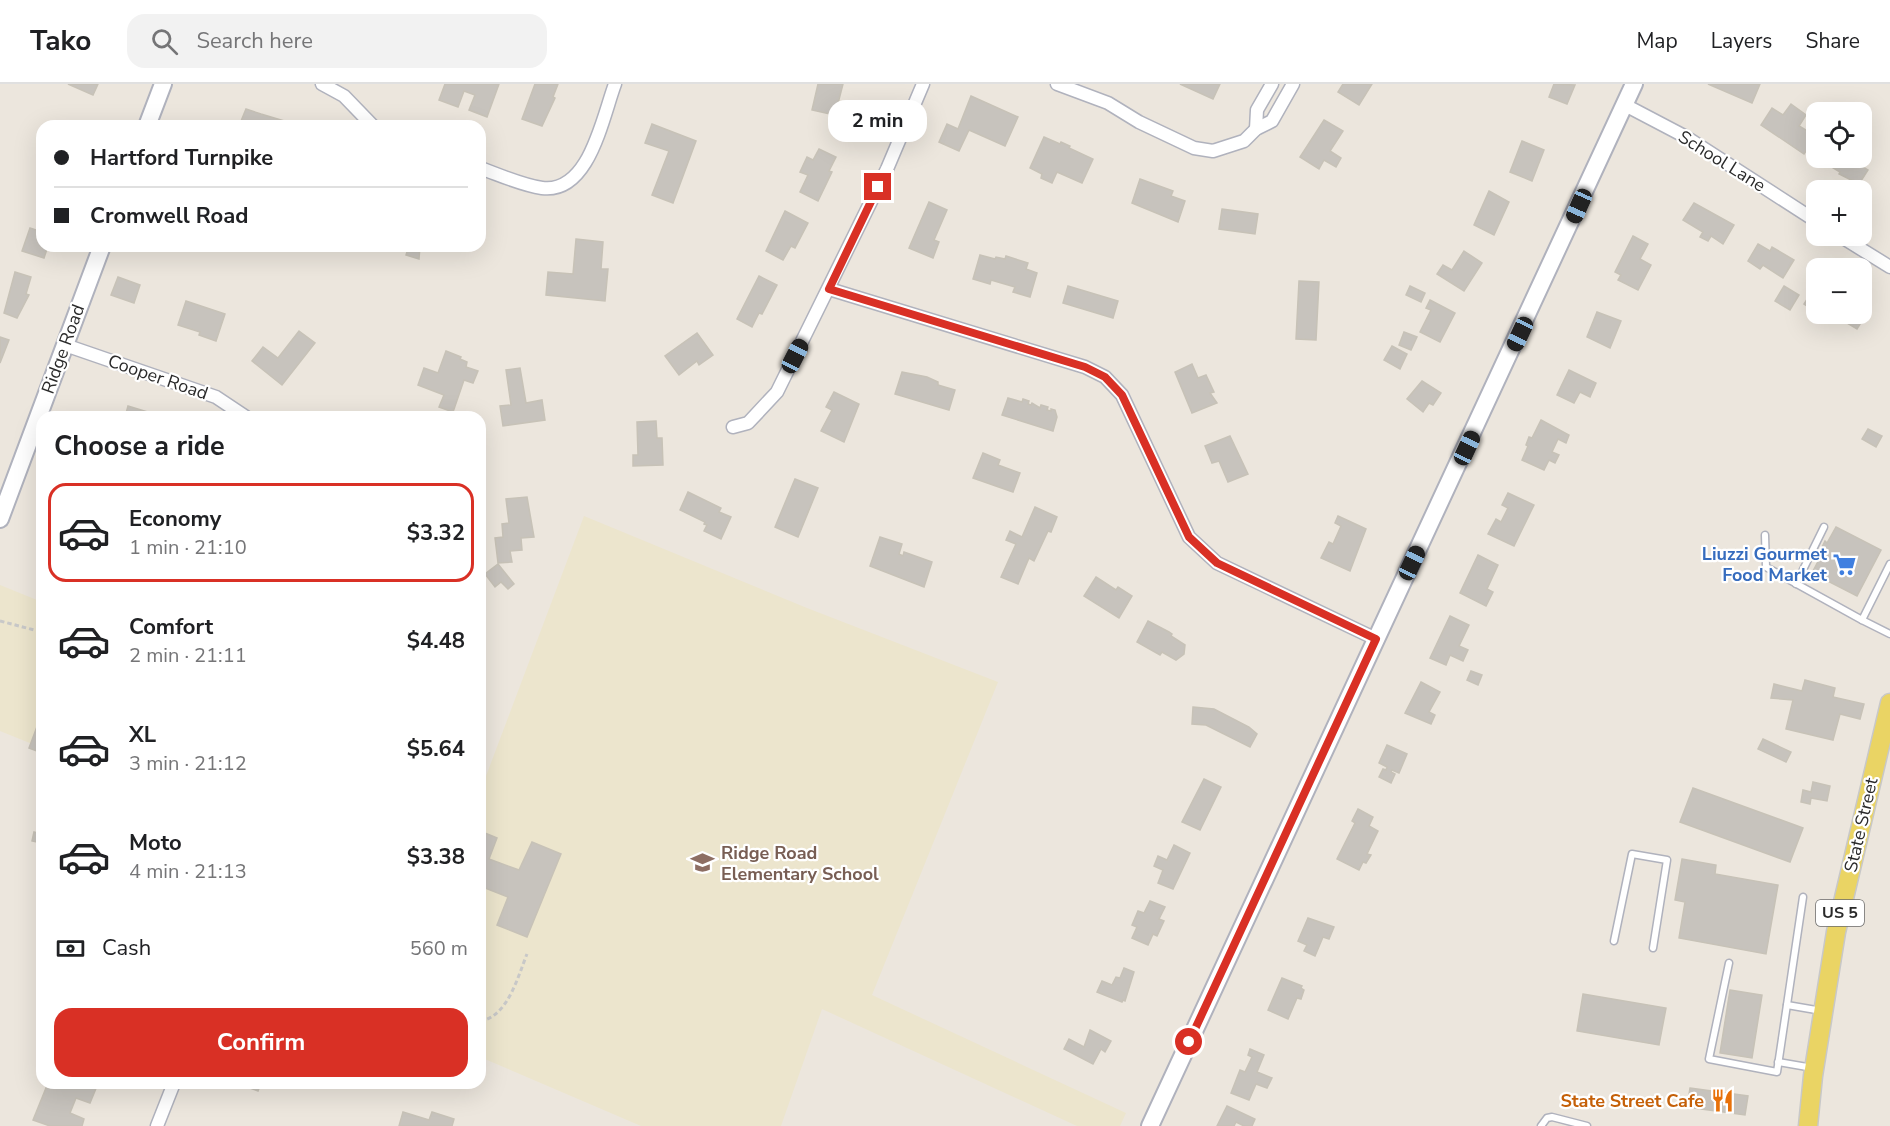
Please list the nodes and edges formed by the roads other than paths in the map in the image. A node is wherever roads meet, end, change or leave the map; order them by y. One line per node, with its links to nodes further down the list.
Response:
1 (163, 84): 10 (main road)
2 (322, 84): 11 (street)
3 (615, 84): 13 (street)
4 (923, 84): 18 (street)
5 (1057, 84): 12 (street)
6 (1272, 84): 12 (street)
7 (1293, 84): 12 (street)
8 (1634, 84): 9 (main road)
9 (1625, 105): 14 (street, School Lane); 31 (main road)
10 (149, 120)
11 (367, 120)
12 (1256, 129)
13 (486, 170)
14 (1806, 215)
15 (1855, 246): 17 (street)
16 (100, 252): 19 (main road, Ridge Road)
17 (1890, 267)
18 (829, 289): 23 (street); 31 (street)
19 (65, 345): 20 (main road, Ridge Road); 21 (street, Cooper Road)
20 (40, 411)
21 (237, 411)
22 (36, 423): 24 (main road, Ridge Road)
23 (733, 427)
24 (0, 519)
25 (1824, 526): 28 (lane)
26 (1765, 535): 28 (lane)
27 (1890, 564): 29 (lane)
28 (1796, 584): 29 (lane)
29 (1862, 620): 30 (lane)
30 (1890, 634)
31 (1376, 639): 43 (main road)
32 (1890, 703): 38 (main road, State Street / US 5)
33 (1803, 897): 37 (lane)
34 (1614, 941): 35 (lane)
35 (1653, 948)
36 (1728, 963): 39 (lane)
37 (1787, 1005): 38 (lane); 39 (lane)
38 (1823, 1012): 40 (main road, State Street / US 5)
39 (1778, 1062): 40 (lane)
40 (1814, 1068): 46 (main road, State Street / US 5)
41 (172, 1089): 42 (street)
42 (157, 1126)
43 (1150, 1126)
44 (1541, 1126): 45 (lane)
45 (1587, 1126)
46 (1808, 1126)

